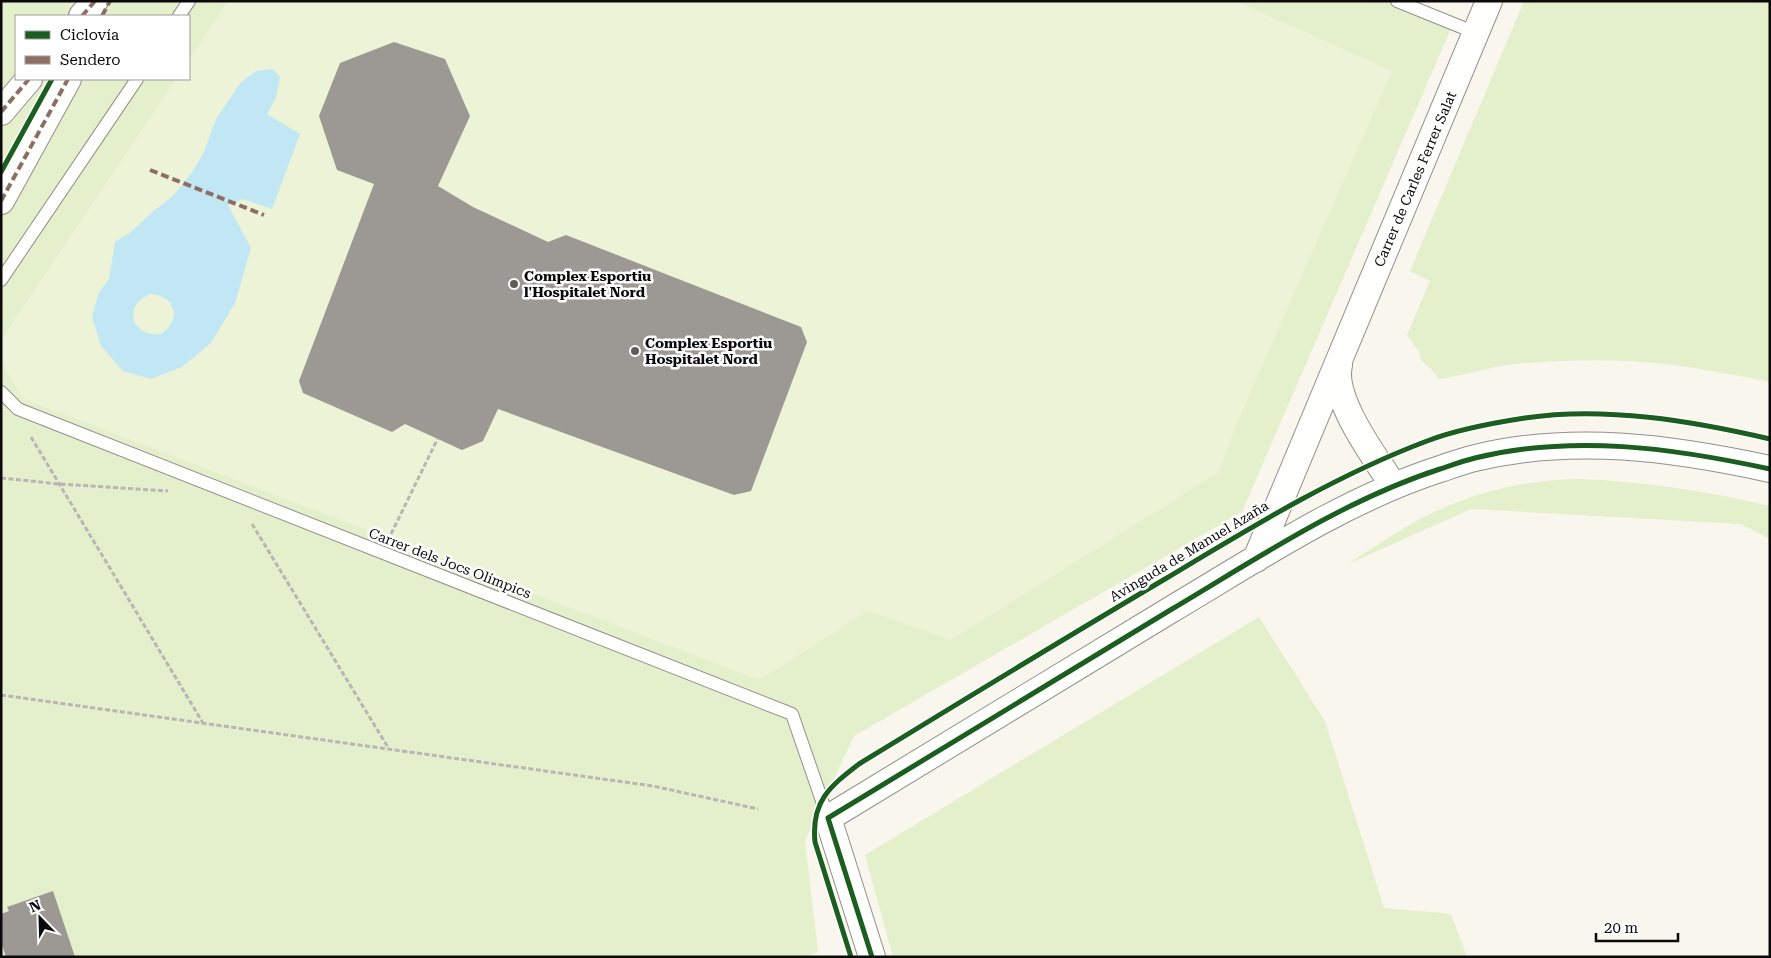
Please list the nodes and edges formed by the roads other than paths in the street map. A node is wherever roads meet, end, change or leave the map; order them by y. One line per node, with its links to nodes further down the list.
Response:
1 (95, 1): 6 (street)
2 (110, 1): 7 (street)
3 (189, 1): 8 (lane)
4 (1396, 1): 9 (lane)
5 (1489, 1): 9 (street, Carrer de Carles Ferrer Salat)
6 (83, 15)
7 (103, 15)
8 (180, 15)
9 (1476, 33): 16 (street, Carrer de Carles Ferrer Salat)
10 (28, 80): 13 (street)
11 (67, 80): 14 (street)
12 (136, 80): 15 (lane)
13 (1, 112)
14 (1, 201)
15 (1, 280)
16 (1341, 358): 19 (street, Carrer de Carles Ferrer Salat); 20 (street, Carrer de Carles Ferrer Salat)
17 (4, 395): 21 (lane, Carrer dels Jocs Olímpics)
18 (1770, 469): 19 (street)
19 (1393, 485): 20 (street)
20 (1256, 559): 21 (street)
21 (828, 818): 22 (street)
22 (872, 957)

